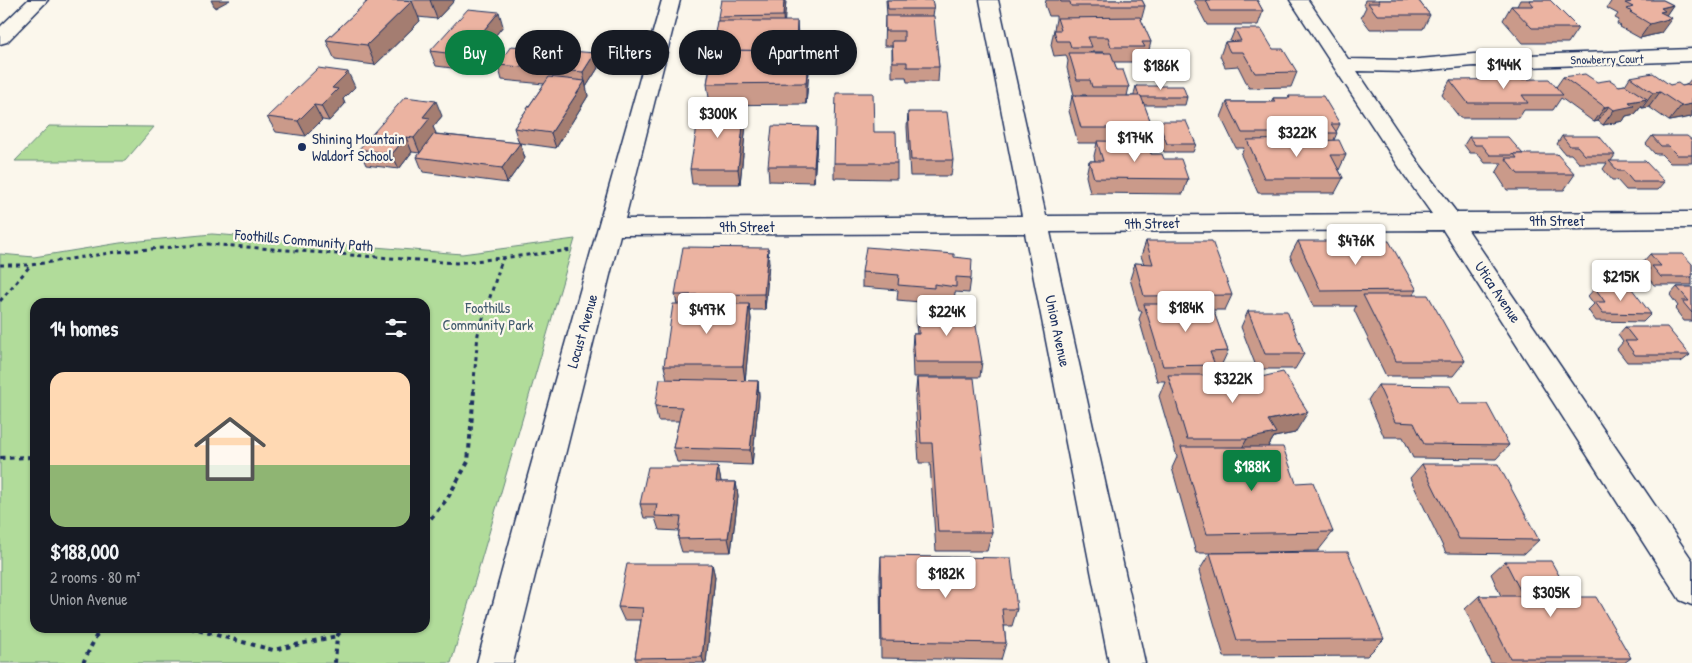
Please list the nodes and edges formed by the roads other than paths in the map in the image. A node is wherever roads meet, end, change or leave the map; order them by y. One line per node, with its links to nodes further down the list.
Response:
1 (39, 0): 5 (street)
2 (671, 0): 11 (street, Locust Avenue)
3 (989, 0): 10 (street, Union Avenue)
4 (1299, 0): 7 (street, Utica Avenue)
5 (0, 37)
6 (1692, 55): 7 (street, Snowberry Court)
7 (1342, 65): 8 (street, Utica Avenue)
8 (1450, 220): 9 (street, 9th Street); 10 (street, 9th Street); 12 (street, Utica Avenue)
9 (1692, 220)
10 (1036, 224): 11 (street, 9th Street); 14 (street, Union Avenue)
11 (609, 237): 13 (street, Locust Avenue)
12 (1692, 589)
13 (495, 663)
14 (1127, 663)

